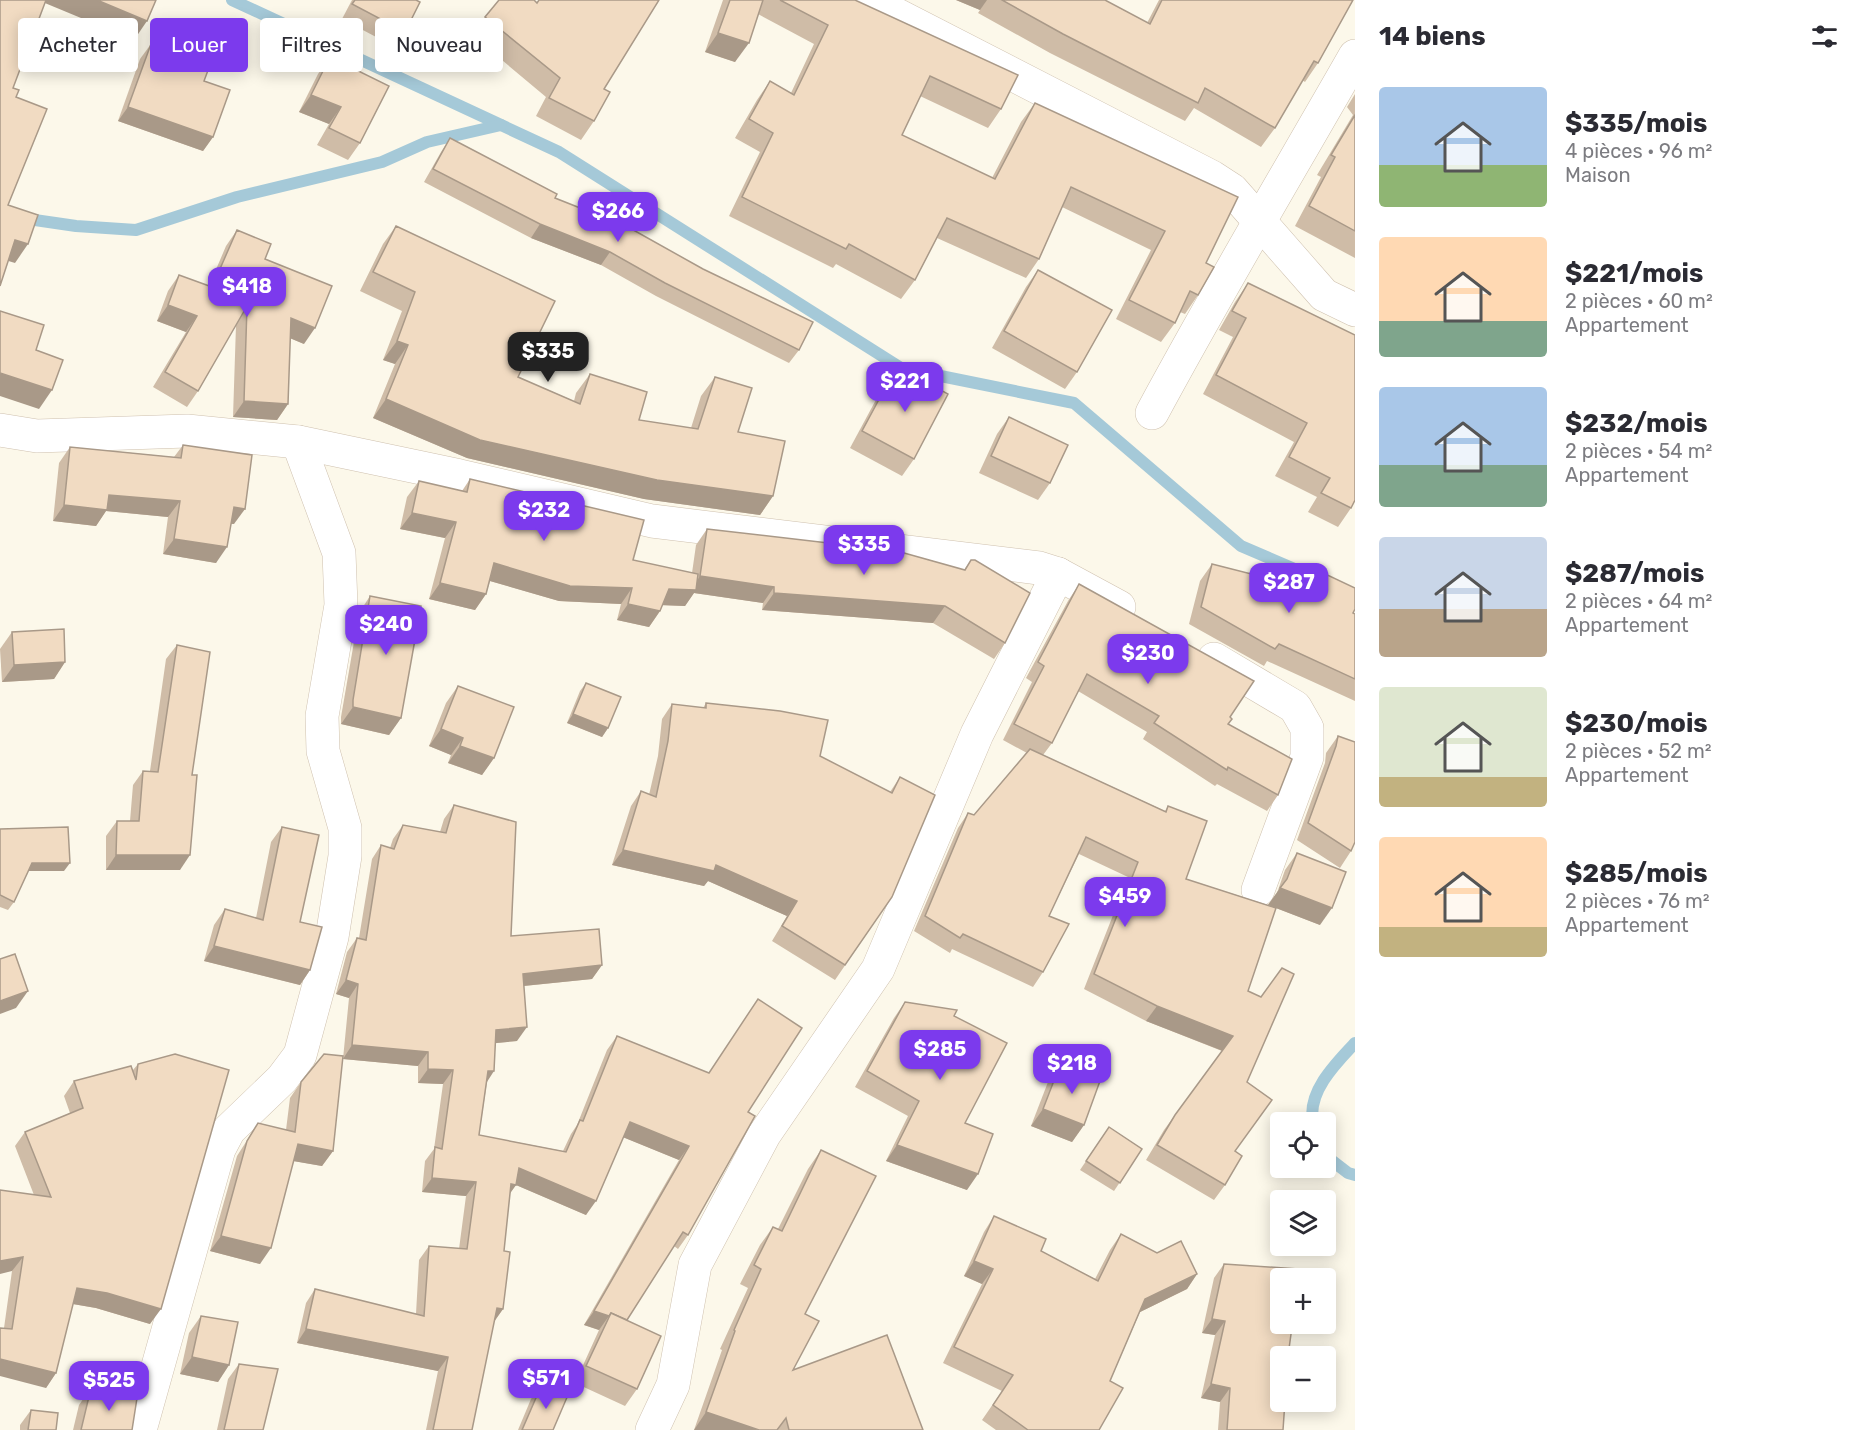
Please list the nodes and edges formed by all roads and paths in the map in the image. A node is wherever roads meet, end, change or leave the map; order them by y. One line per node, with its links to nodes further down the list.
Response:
1 (868, 0): 3 (street)
2 (1355, 56): 3 (street)
3 (1260, 223): 4 (street); 5 (street)
4 (1355, 310)
5 (1152, 412)
6 (0, 430): 7 (street)
7 (298, 442): 8 (street); 12 (street)
8 (1058, 574): 9 (street); 13 (street)
9 (1150, 624)
10 (1191, 646): 11 (street)
11 (1258, 890)
12 (140, 1430)
13 (652, 1430)

